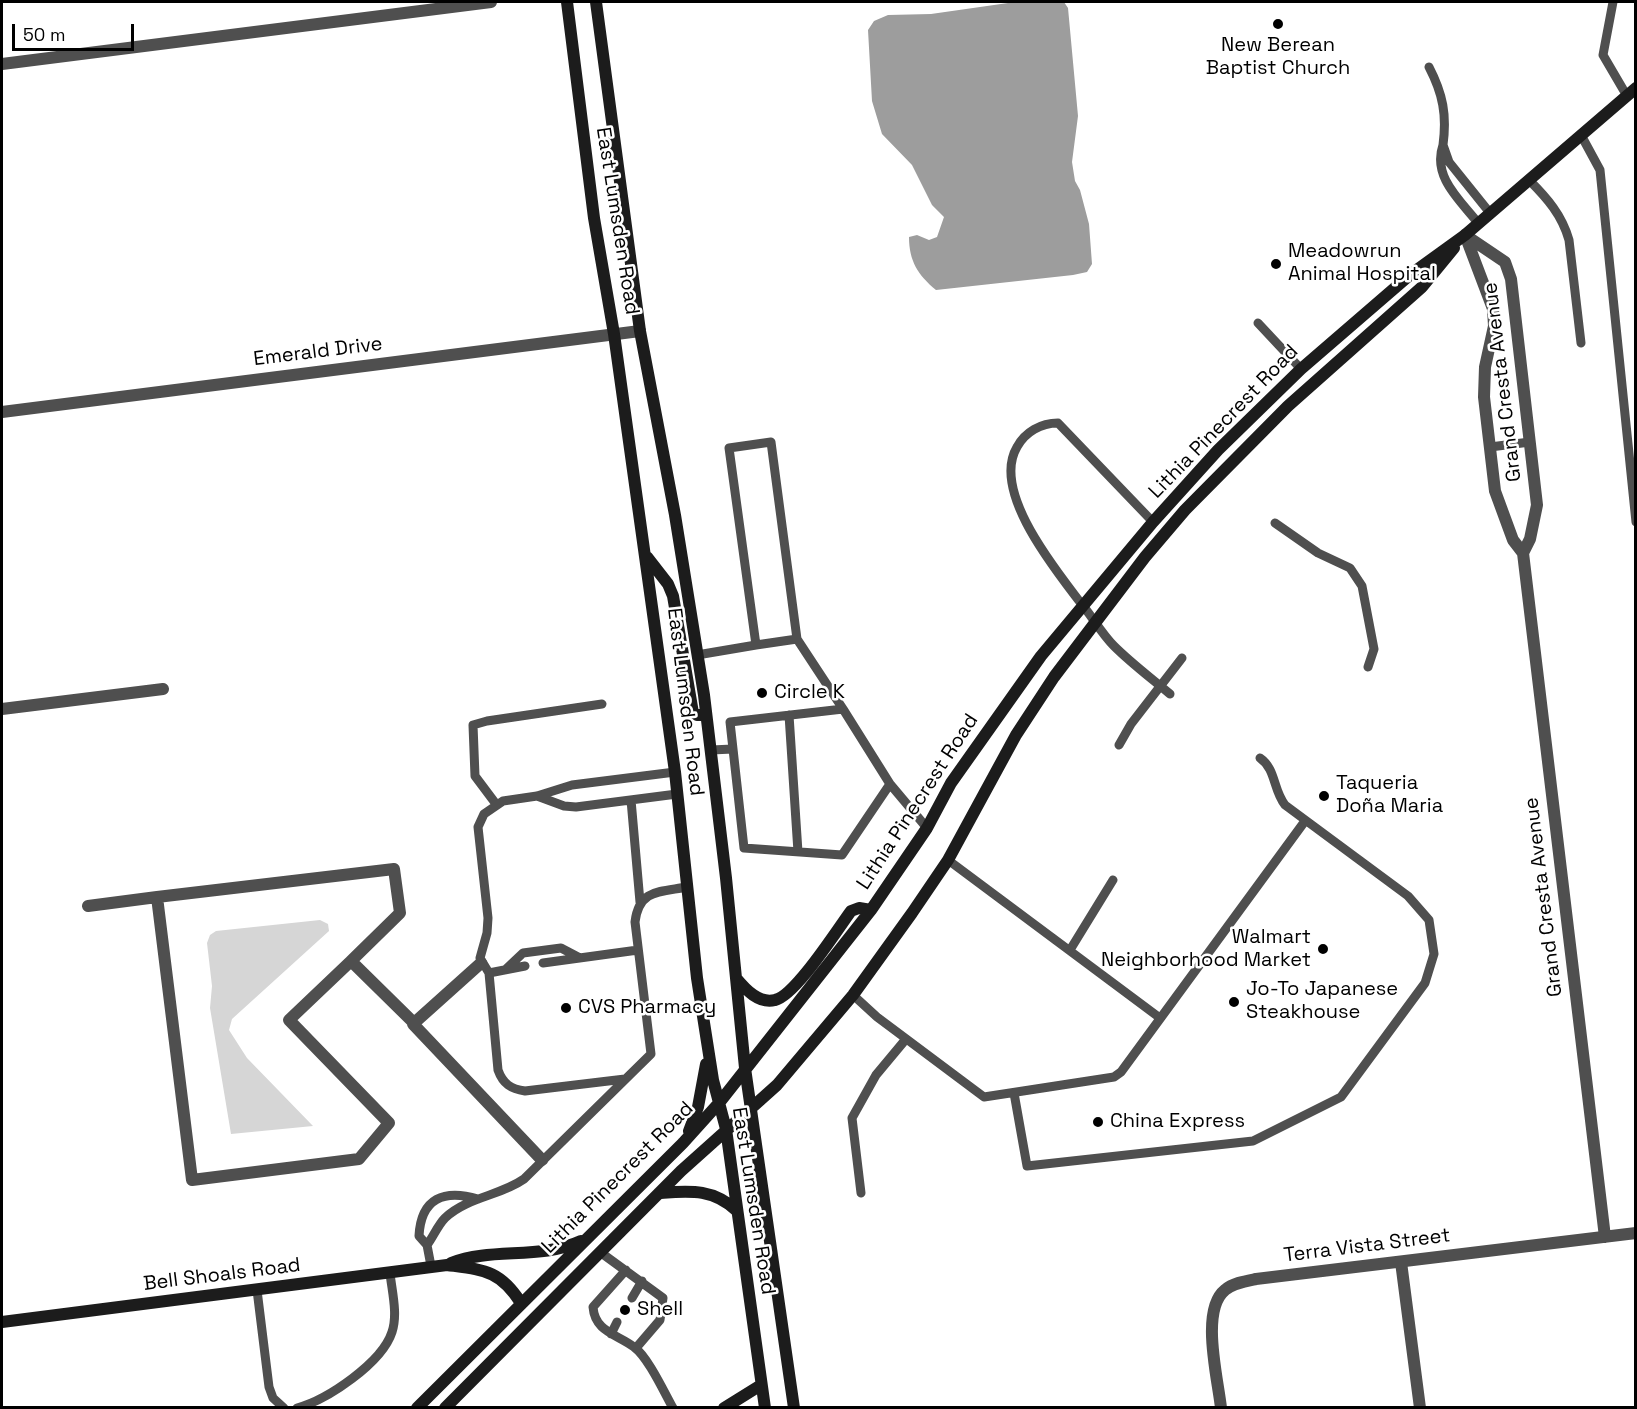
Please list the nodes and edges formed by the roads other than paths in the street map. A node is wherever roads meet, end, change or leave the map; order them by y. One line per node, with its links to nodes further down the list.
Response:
1 (491, 2): 5 (street)
2 (567, 2): 16 (main road, East Lumsden Road)
3 (596, 2): 15 (main road, East Lumsden Road)
4 (1613, 2): 7 (lane)
5 (2, 64)
6 (1429, 67): 9 (lane)
7 (1631, 92): 8 (main road, Lithia Pinecrest Road)
8 (1581, 135): 10 (main road, Lithia Pinecrest Road); 24 (lane)
9 (1443, 145): 11 (lane); 12 (lane)
10 (1529, 180): 11 (main road, Lithia Pinecrest Road); 17 (lane)
11 (1490, 213): 12 (main road, Lithia Pinecrest Road)
12 (1478, 223): 13 (main road, Lithia Pinecrest Road)
13 (1465, 235): 18 (main road, Lithia Pinecrest Road); 19 (main road, Lithia Pinecrest Road); 21 (street, Grand Cresta Avenue); 22 (street, Grand Cresta Avenue)
14 (1258, 322): 18 (lane)
15 (640, 331): 16 (street, Emerald Drive); 32 (main road, East Lumsden Road)
16 (615, 334): 20 (street, Emerald Drive); 27 (main road, East Lumsden Road)
17 (1581, 343)
18 (1300, 369): 19 (main road); 23 (main road, Lithia Pinecrest Road)
19 (1288, 406): 29 (main road, Lithia Pinecrest Road)
20 (2, 412)
21 (1530, 442): 22 (lane); 26 (street, Grand Cresta Avenue)
22 (1490, 447): 26 (street, Grand Cresta Avenue)
23 (1153, 522): 28 (main road, Lithia Pinecrest Road); 28 (lane)
24 (1635, 522)
25 (1275, 523): 34 (lane)
26 (1523, 553): 91 (street, Grand Cresta Avenue)
27 (646, 556): 41 (main road); 47 (main road, East Lumsden Road)
28 (1082, 604): 29 (lane); 54 (main road, Lithia Pinecrest Road)
29 (1095, 622): 35 (lane); 56 (main road, Lithia Pinecrest Road)
30 (797, 639): 31 (lane); 31 (lane); 40 (lane)
31 (756, 645): 32 (lane)
32 (697, 655): 41 (main road, East Lumsden Road)
33 (1182, 658): 35 (lane)
34 (1368, 667)
35 (1160, 686): 37 (lane); 43 (lane)
36 (163, 689): 39 (street)
37 (1170, 694)
38 (602, 704): 52 (lane)
39 (2, 709)
40 (843, 709): 42 (lane); 48 (lane)
41 (706, 714): 45 (main road, East Lumsden Road)
42 (789, 715): 44 (lane); 55 (lane)
43 (1119, 745)
44 (733, 749): 45 (lane); 55 (lane)
45 (711, 750): 72 (main road, East Lumsden Road)
46 (1260, 758): 53 (lane)
47 (675, 772): 49 (main road, East Lumsden Road); 50 (lane)
48 (890, 784): 54 (lane); 55 (lane)
49 (677, 794): 51 (lane); 58 (main road, East Lumsden Road)
50 (537, 796): 51 (lane); 52 (lane)
51 (631, 800): 60 (lane)
52 (496, 804): 67 (lane)
53 (1305, 820): 74 (lane); 80 (lane)
54 (927, 828): 62 (main road, Lithia Pinecrest Road)
55 (798, 852)
56 (948, 860): 64 (lane); 73 (main road, Lithia Pinecrest Road)
57 (1113, 880): 64 (lane)
58 (687, 887): 60 (lane); 77 (main road, East Lumsden Road)
59 (157, 897): 61 (street); 66 (street); 66 (street)
60 (640, 902): 63 (lane)
61 (88, 906)
62 (871, 910): 72 (main road); 78 (main road, Lithia Pinecrest Road)
63 (638, 950): 65 (lane); 79 (lane)
64 (1070, 950): 74 (lane)
65 (580, 958): 68 (lane); 70 (lane)
66 (351, 961): 75 (street)
67 (481, 963): 71 (lane); 75 (street)
68 (543, 963)
69 (525, 966): 70 (lane)
70 (505, 970): 71 (lane)
71 (489, 973): 79 (lane)
72 (736, 978): 78 (main road, East Lumsden Road)
73 (853, 995): 76 (lane); 82 (main road, Lithia Pinecrest Road)
74 (1160, 1018): 80 (lane)
75 (414, 1023): 85 (street)
76 (906, 1039): 80 (lane); 87 (lane)
77 (708, 1052): 81 (main road, East Lumsden Road); 84 (main road)
78 (745, 1068): 81 (main road, Lithia Pinecrest Road); 82 (main road, East Lumsden Road)
79 (625, 1079): 85 (lane)
80 (1014, 1093)
81 (719, 1102): 83 (main road, East Lumsden Road); 84 (main road, Lithia Pinecrest Road)
82 (752, 1110): 83 (main road, Lithia Pinecrest Road); 116 (main road, East Lumsden Road)
83 (726, 1130): 86 (main road, Lithia Pinecrest Road); 89 (main road, East Lumsden Road)
84 (683, 1143): 92 (main road, Lithia Pinecrest Road)
85 (542, 1160): 88 (lane)
86 (659, 1193): 89 (main road); 94 (main road, Lithia Pinecrest Road)
87 (861, 1194)
88 (478, 1199): 93 (lane); 93 (lane)
89 (737, 1211): 108 (main road, East Lumsden Road)
90 (1635, 1233): 91 (street, Terra Vista Street)
91 (1605, 1237): 95 (street, Terra Vista Street)
92 (587, 1238): 96 (main road); 103 (main road, Lithia Pinecrest Road)
93 (427, 1245): 97 (lane)
94 (600, 1252): 98 (lane); 112 (main road, Lithia Pinecrest Road)
95 (1401, 1262): 117 (street, Terra Vista Street); 118 (street)
96 (447, 1265): 97 (main road, Bell Shoals Road); 103 (main road)
97 (431, 1266): 99 (main road, Bell Shoals Road)
98 (626, 1270): 100 (lane); 106 (lane)
99 (390, 1273): 101 (main road, Bell Shoals Road); 110 (lane)
100 (642, 1281): 102 (lane); 107 (lane)
101 (256, 1290): 104 (main road, Bell Shoals Road); 109 (lane)
102 (632, 1298)
103 (521, 1304): 111 (main road, Lithia Pinecrest Road)
104 (2, 1322)
105 (617, 1322): 106 (lane)
106 (611, 1334): 107 (lane)
107 (636, 1348): 113 (lane)
108 (761, 1385): 114 (main road); 115 (main road, East Lumsden Road)
109 (284, 1407)
110 (297, 1407)
111 (417, 1407)
112 (445, 1407)
113 (673, 1407)
114 (724, 1407)
115 (765, 1407)
116 (794, 1407)
117 (1221, 1407)
118 (1420, 1407)

